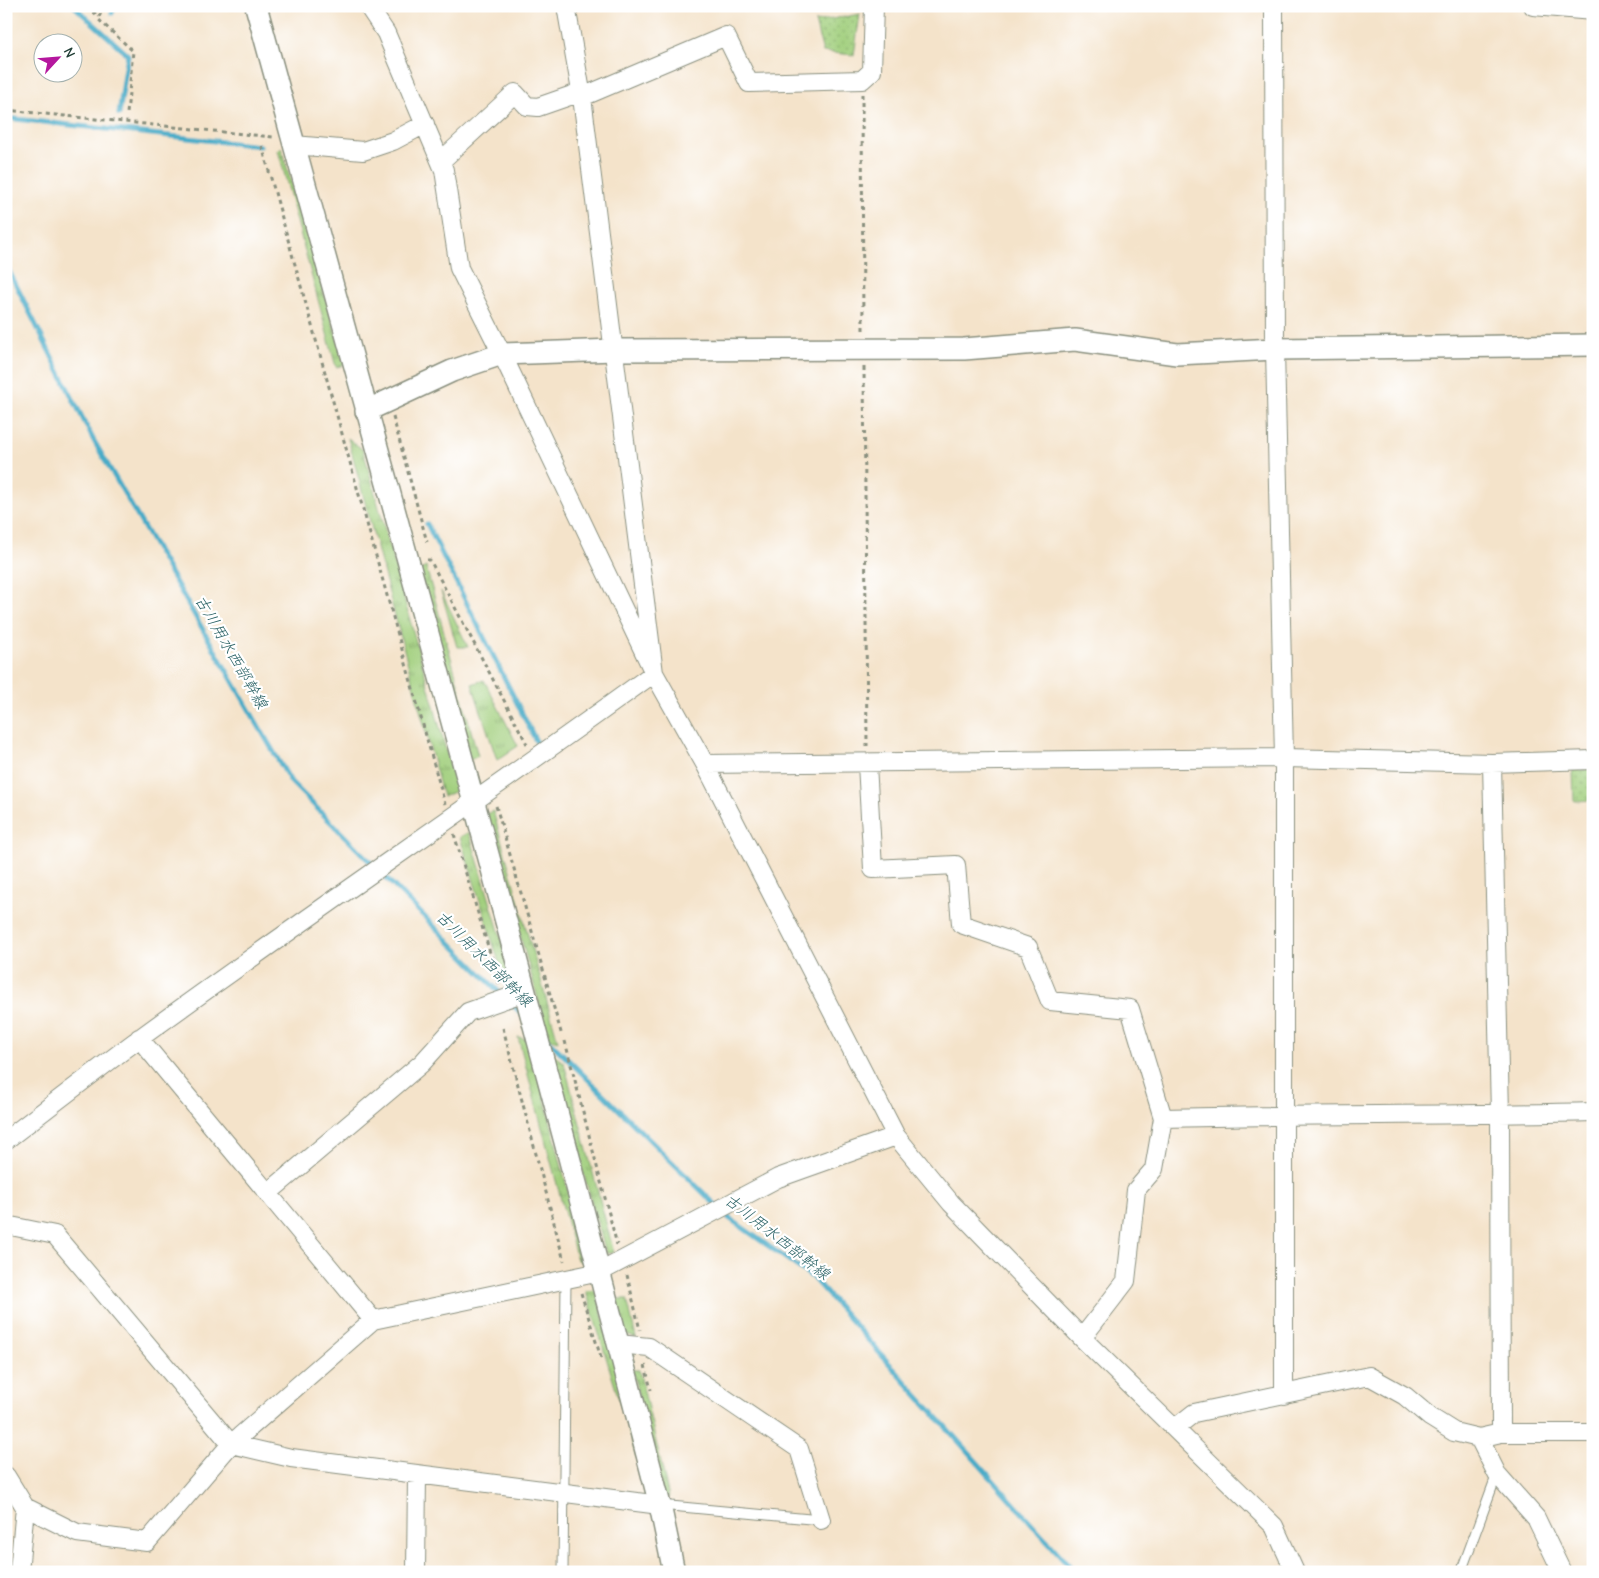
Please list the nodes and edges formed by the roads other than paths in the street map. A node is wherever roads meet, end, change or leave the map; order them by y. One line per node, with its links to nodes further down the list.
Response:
1 (256, 6): 10 (street)
2 (368, 6): 9 (street)
3 (566, 6): 8 (street)
4 (874, 6): 8 (street)
5 (1274, 6): 13 (street)
6 (1533, 6): 7 (street)
7 (1593, 11)
8 (582, 94): 11 (street); 14 (street)
9 (425, 124): 10 (street); 11 (street)
10 (294, 145): 16 (street)
11 (441, 160): 15 (street)
12 (1593, 345): 13 (street)
13 (1275, 349): 14 (street); 18 (street)
14 (615, 350): 15 (street); 17 (street)
15 (502, 354): 16 (street); 17 (street)
16 (366, 411): 23 (street)
17 (654, 673): 21 (street); 23 (street)
18 (1284, 758): 20 (street); 22 (street); 27 (street)
19 (1593, 760): 20 (street)
20 (1492, 763): 28 (street)
21 (705, 764): 22 (street); 30 (street)
22 (867, 764): 29 (street)
23 (474, 800): 24 (street); 25 (street)
24 (525, 992): 32 (street); 34 (street)
25 (139, 1038): 31 (street); 32 (street)
26 (1593, 1112): 28 (street)
27 (1284, 1114): 28 (street); 29 (street); 39 (street)
28 (1500, 1114): 41 (street)
29 (1163, 1118): 37 (street)
30 (896, 1136): 34 (street); 37 (street)
31 (6, 1140)
32 (268, 1193): 36 (street)
33 (6, 1225): 44 (street)
34 (600, 1272): 35 (street); 38 (street)
35 (566, 1279): 36 (street); 48 (lane)
36 (373, 1320): 44 (street)
37 (1082, 1338): 40 (street)
38 (618, 1344): 49 (street); 51 (street)
39 (1284, 1395): 40 (street); 43 (street)
40 (1175, 1428): 56 (street)
41 (1501, 1433): 42 (street); 43 (street)
42 (1593, 1433)
43 (1479, 1438): 45 (street)
44 (231, 1444): 46 (street); 50 (street)
45 (1497, 1474): 57 (lane); 58 (street)
46 (418, 1475): 48 (street); 53 (street)
47 (6, 1476): 50 (street)
48 (564, 1493): 49 (street); 54 (lane)
49 (660, 1505): 51 (lane); 55 (street)
50 (25, 1507): 52 (street)
51 (822, 1520)
52 (19, 1572)
53 (416, 1572)
54 (563, 1572)
55 (674, 1572)
56 (1295, 1572)
57 (1462, 1572)
58 (1562, 1572)

